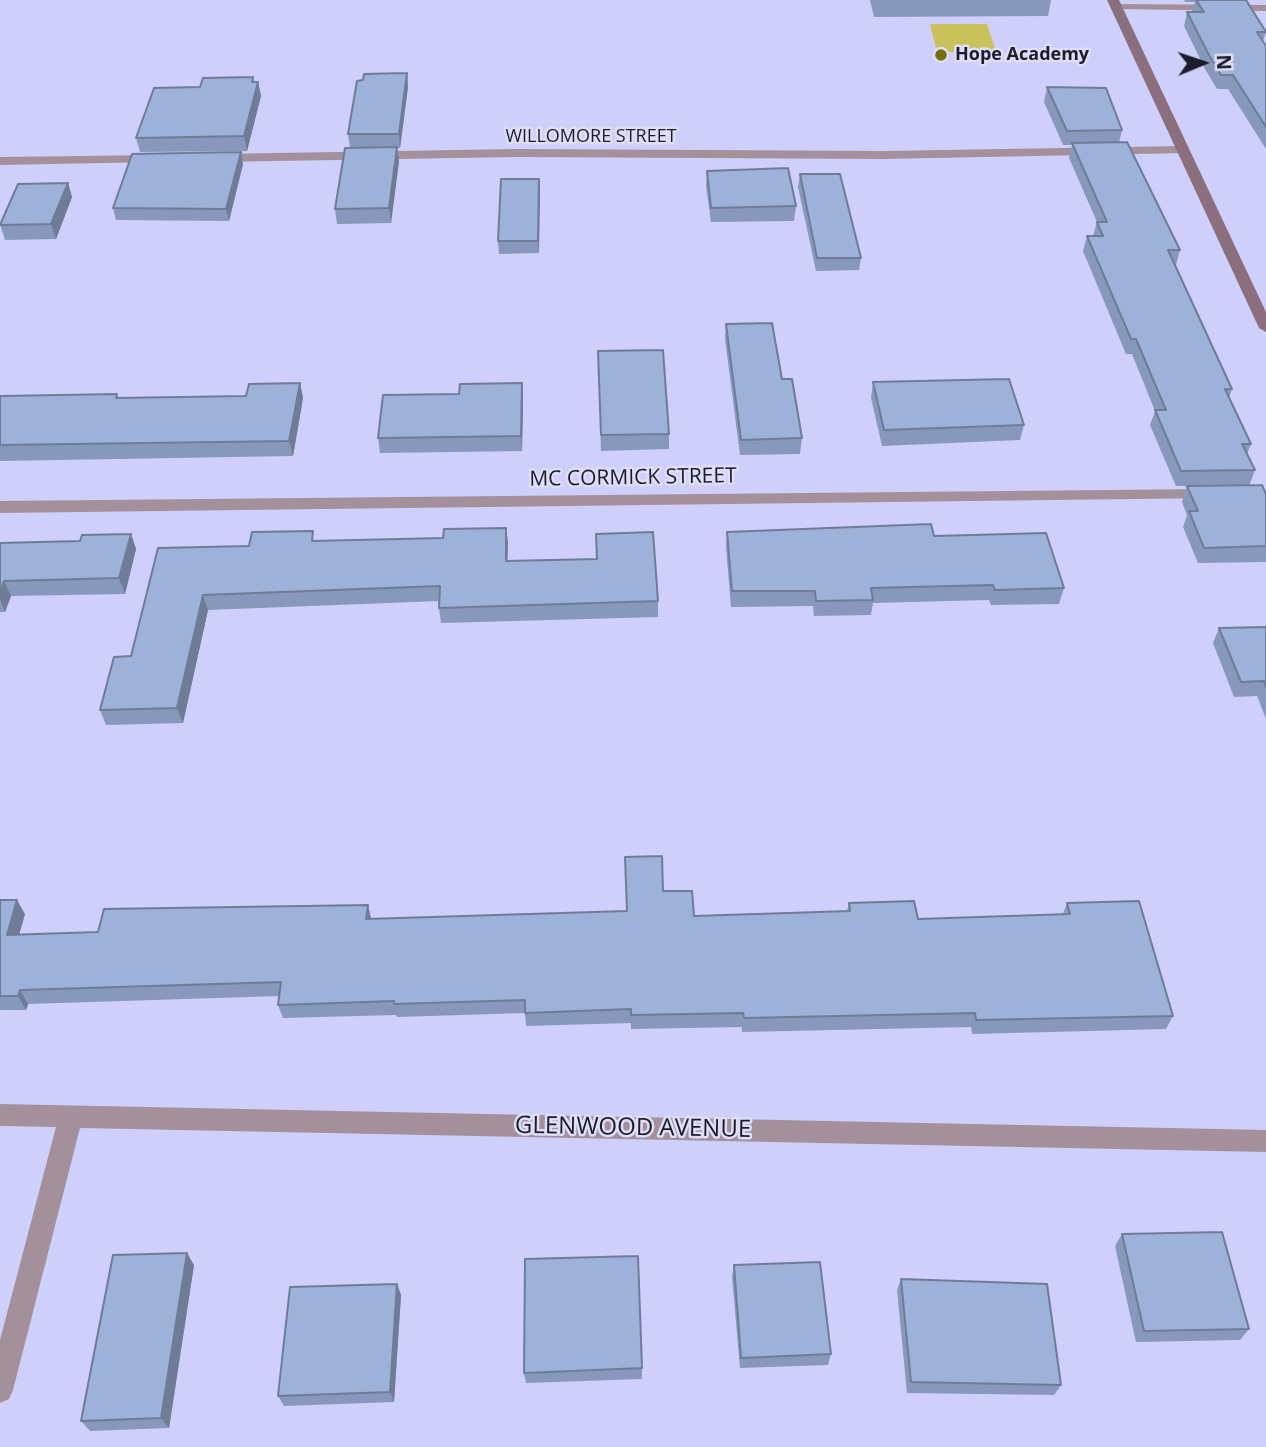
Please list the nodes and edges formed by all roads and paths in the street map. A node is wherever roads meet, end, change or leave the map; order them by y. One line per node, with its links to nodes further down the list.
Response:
1 (1115, 3): 2 (street); 3 (main road)
2 (1266, 8)
3 (1182, 150): 5 (street, WILLOMORE STREET); 7 (main road)
4 (167, 158): 6 (street)
5 (195, 158)
6 (0, 161)
7 (1266, 328)
8 (1224, 494): 9 (street, MC CORMICK STREET)
9 (0, 507)
10 (0, 1115): 11 (street, GLENWOOD AVENUE)
11 (71, 1116): 12 (street, GLENWOOD AVENUE); 13 (street)
12 (1266, 1140)
13 (0, 1390)

